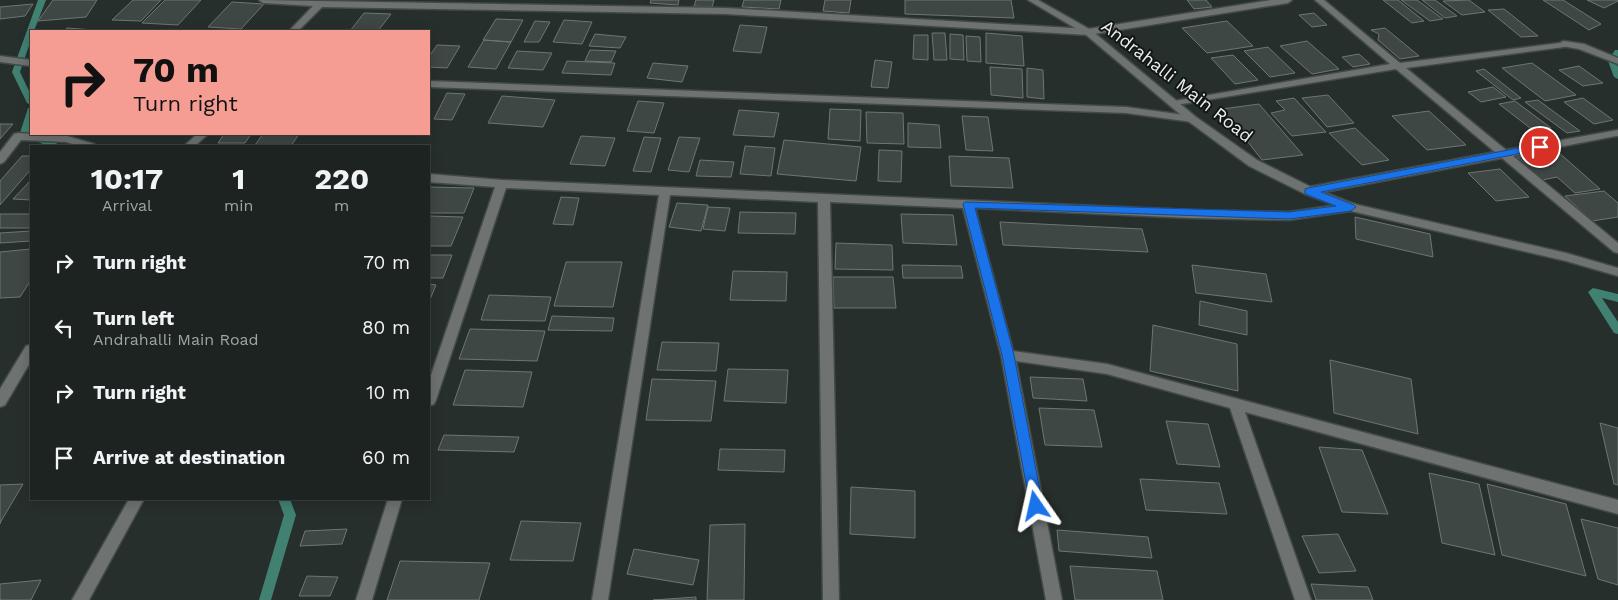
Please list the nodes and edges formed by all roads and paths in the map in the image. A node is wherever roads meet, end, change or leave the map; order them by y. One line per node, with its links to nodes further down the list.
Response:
1 (263, 0): 6 (street)
2 (727, 0): 7 (street)
3 (1032, 0): 9 (street, Andrahalli Main Road)
4 (1288, 0): 9 (street)
5 (1319, 0): 13 (street)
6 (322, 2): 7 (street); 8 (street)
7 (726, 11): 9 (street)
8 (294, 30)
9 (1088, 32): 15 (street, Andrahalli Main Road)
10 (1, 60): 12 (street)
11 (1618, 61): 13 (street)
12 (30, 63)
13 (1396, 66): 15 (street); 21 (street)
14 (430, 84): 16 (street)
15 (1174, 104): 16 (street, Andrahalli Main Road)
16 (1192, 119): 26 (street, Andrahalli Main Road)
17 (1616, 133): 21 (street)
18 (202, 135): 20 (street)
19 (87, 145): 22 (street)
20 (190, 145)
21 (1502, 153): 26 (street); 30 (street)
22 (0, 160)
23 (430, 178): 24 (street)
24 (502, 184): 25 (street); 34 (street)
25 (665, 191): 27 (street); 42 (street)
26 (1308, 191): 29 (street, Andrahalli Main Road)
27 (824, 198): 28 (street); 43 (street)
28 (968, 204): 29 (street); 33 (street)
29 (1351, 207): 31 (street, Andrahalli Main Road)
30 (1618, 249)
31 (1618, 272)
32 (30, 352): 35 (street)
33 (1008, 355): 36 (street); 44 (street)
34 (430, 397)
35 (0, 401)
36 (1235, 404): 39 (street); 45 (street)
37 (136, 500): 40 (street)
38 (395, 500): 41 (street)
39 (1618, 507)
40 (80, 600)
41 (364, 600)
42 (600, 600)
43 (831, 600)
44 (1054, 600)
45 (1303, 600)

